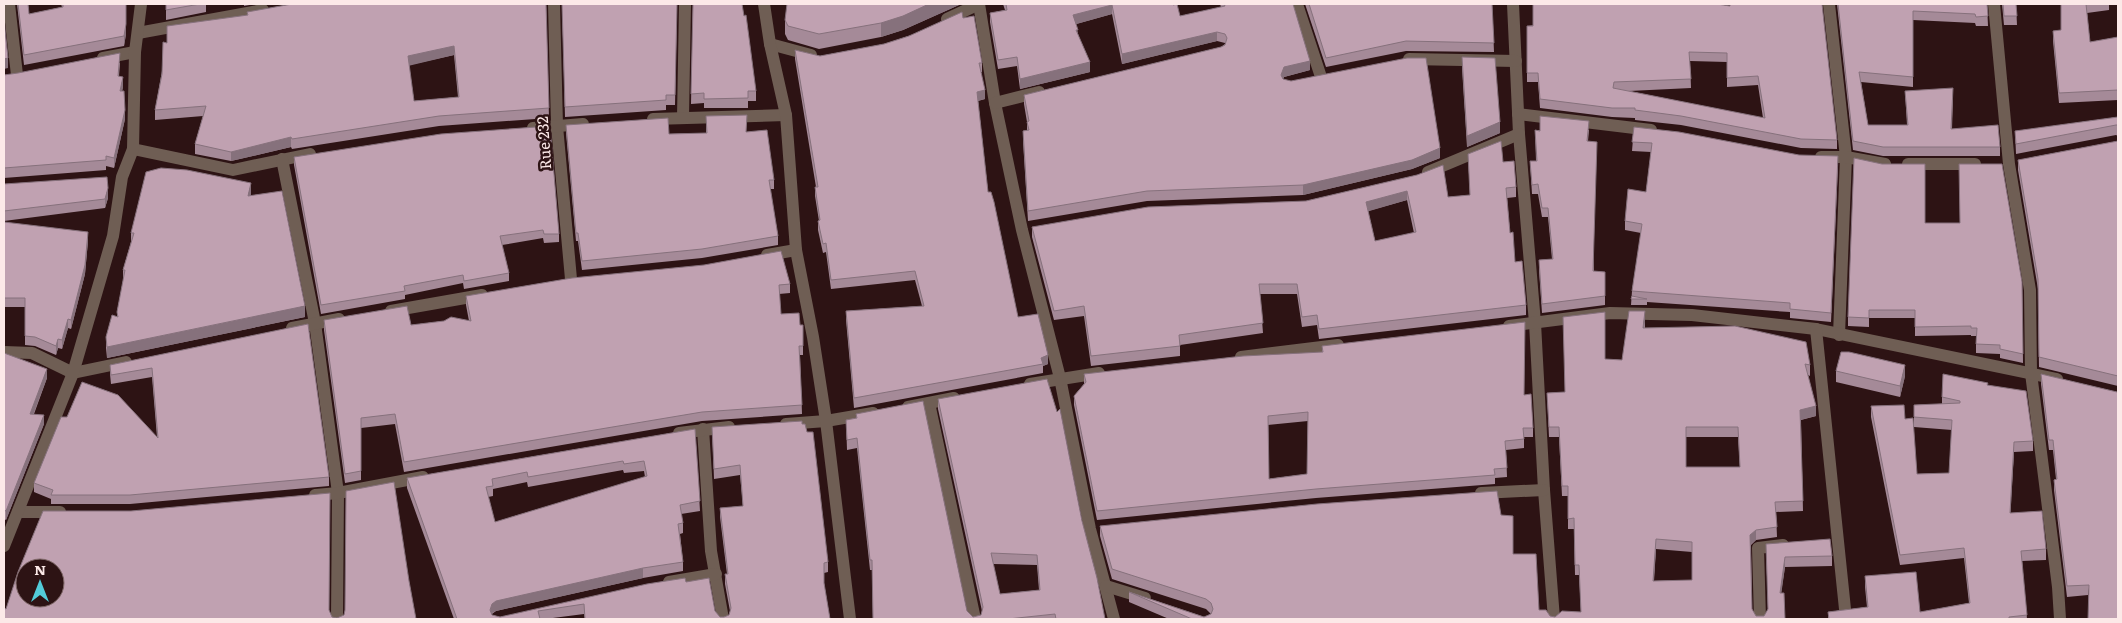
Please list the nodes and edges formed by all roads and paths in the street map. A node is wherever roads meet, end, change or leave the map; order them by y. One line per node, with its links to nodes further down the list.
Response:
1 (10, 4): 20 (street)
2 (141, 4): 13 (street)
3 (554, 4): 29 (street, Rue 232)
4 (685, 4): 26 (street)
5 (764, 4): 14 (street)
6 (979, 4): 12 (street); 23 (street)
7 (1296, 4): 21 (street)
8 (1513, 4): 19 (street)
9 (1829, 4): 36 (street)
10 (1994, 4): 38 (street)
11 (280, 7): 13 (street)
12 (938, 23)
13 (138, 33): 15 (street)
14 (770, 44): 16 (street); 25 (street)
15 (135, 52): 17 (street); 33 (street)
16 (828, 55)
17 (90, 61)
18 (1396, 61): 19 (street)
19 (1516, 61): 24 (street)
20 (4, 77)
21 (1305, 80)
22 (1054, 89): 23 (street)
23 (995, 103): 59 (street)
24 (1518, 114): 31 (street); 32 (street)
25 (786, 115): 26 (street); 40 (street)
26 (683, 117): 27 (street)
27 (644, 120)
28 (596, 123): 29 (street)
29 (557, 126): 30 (street); 42 (street, Rue 232)
30 (518, 129)
31 (1661, 131)
32 (1519, 134): 39 (street); 47 (street)
33 (134, 149): 37 (street); 57 (street)
34 (321, 153): 37 (street)
35 (1810, 156): 36 (street)
36 (1846, 157): 38 (street); 51 (street)
37 (282, 159): 46 (street)
38 (2004, 163): 58 (street)
39 (1415, 177)
40 (796, 250): 41 (street); 64 (street)
41 (759, 256)
42 (571, 280)
43 (490, 294): 44 (street)
44 (383, 312)
45 (354, 317): 46 (street)
46 (315, 323): 50 (street); 71 (street)
47 (1535, 323): 48 (street); 49 (street); 70 (street)
48 (1495, 327)
49 (1816, 330): 51 (street); 82 (street)
50 (276, 331)
51 (1839, 335): 58 (street)
52 (1347, 344): 54 (street)
53 (4, 352): 57 (street)
54 (1228, 358)
55 (141, 359): 57 (street)
56 (1110, 372): 59 (street)
57 (74, 373): 74 (street)
58 (2031, 373): 60 (street); 90 (street)
59 (1060, 378): 61 (street); 80 (street)
60 (2070, 382)
61 (1013, 387)
62 (966, 396): 63 (street)
63 (929, 403): 64 (street); 86 (street)
64 (826, 421): 65 (street); 85 (street)
65 (769, 425)
66 (741, 427): 67 (street)
67 (703, 429): 68 (street); 78 (street)
68 (665, 436)
69 (435, 474): 71 (street)
70 (1544, 490): 72 (street); 88 (street)
71 (338, 493): 73 (street); 83 (street)
72 (1466, 494)
73 (299, 496)
74 (18, 512): 75 (street); 77 (street)
75 (74, 512)
76 (1799, 544): 89 (street)
77 (4, 546)
78 (716, 574): 79 (street); 84 (street)
79 (654, 584)
80 (1106, 586): 81 (street); 87 (street)
81 (1160, 603)
82 (1845, 609)
83 (337, 619)
84 (724, 619)
85 (850, 619)
86 (974, 619)
87 (1114, 619)
88 (1554, 619)
89 (1760, 619)
90 (2060, 619)

